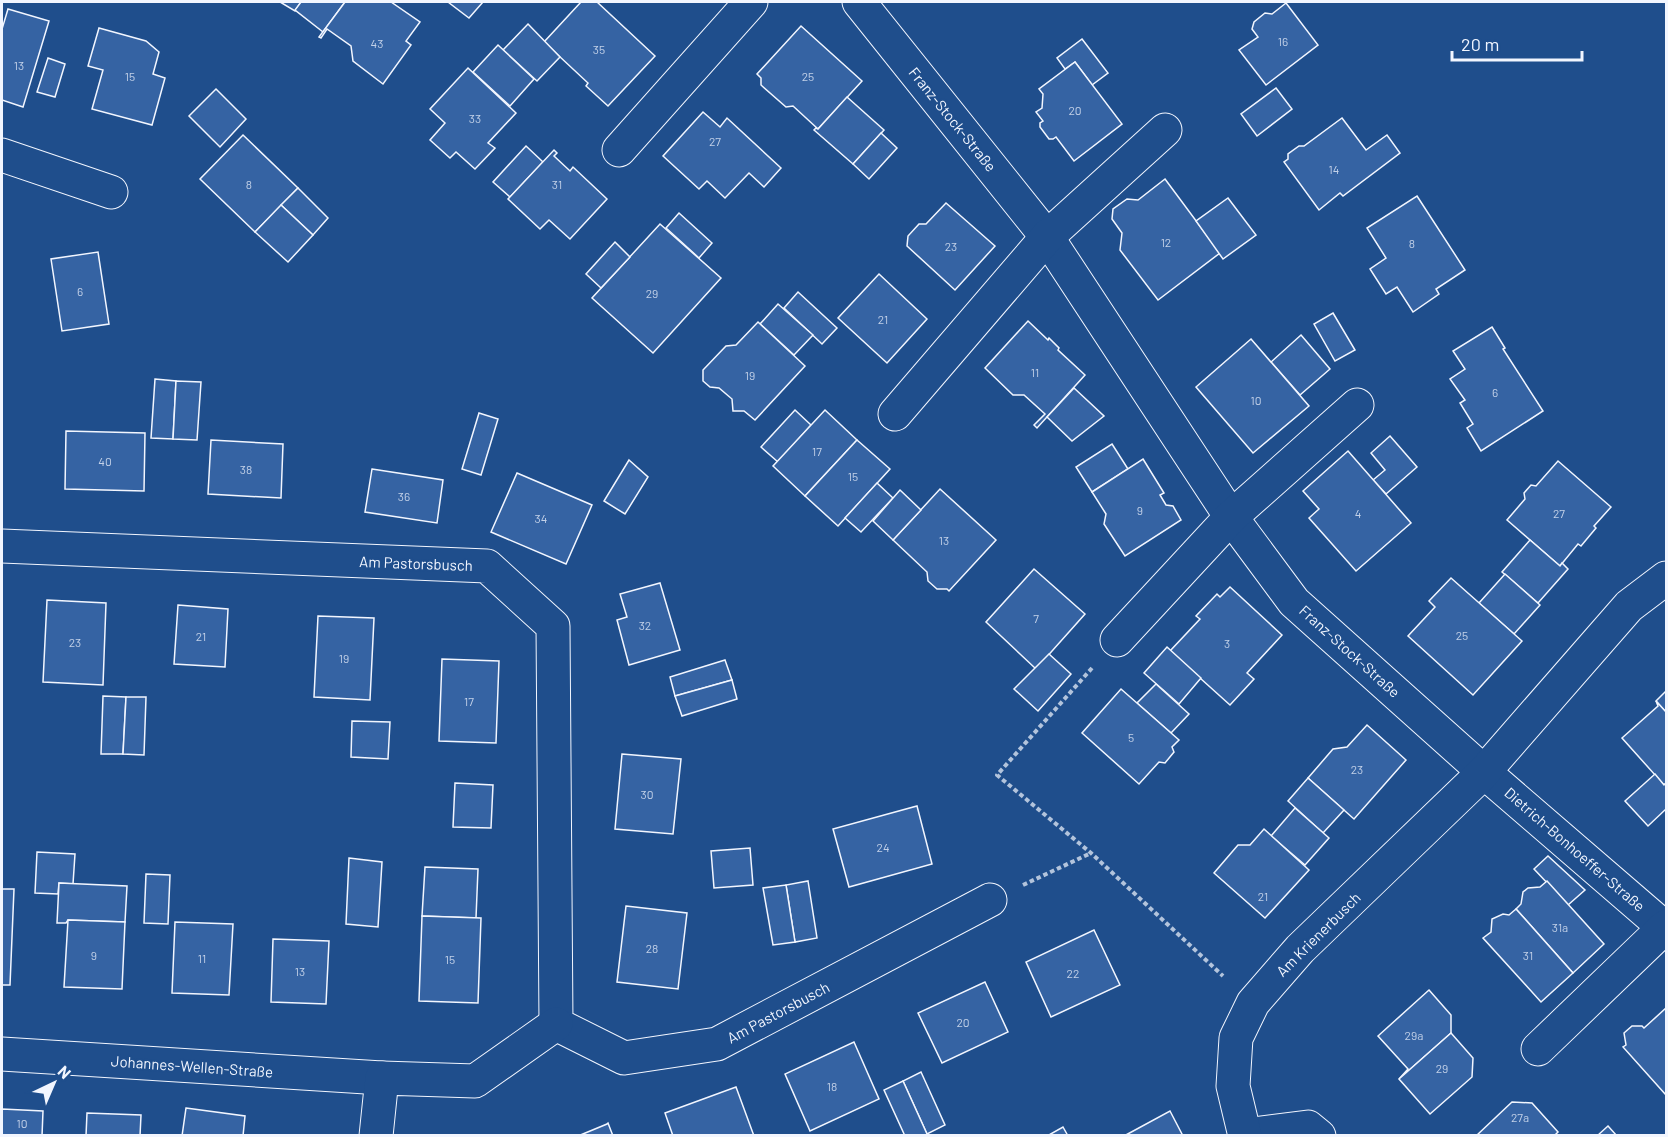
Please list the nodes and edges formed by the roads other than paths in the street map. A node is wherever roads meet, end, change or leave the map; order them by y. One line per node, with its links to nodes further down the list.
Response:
1 (751, 2): 4 (street)
2 (858, 2): 7 (street, Franz-Stock-Straße)
3 (1165, 130): 7 (street)
4 (619, 150)
5 (2, 156): 6 (street)
6 (111, 192)
7 (1047, 237): 9 (street); 10 (street, Franz-Stock-Straße)
8 (1357, 405): 10 (street)
9 (895, 414)
10 (1231, 517): 13 (street); 14 (street, Franz-Stock-Straße)
11 (2, 546): 17 (street, Am Pastorsbusch)
12 (1666, 578): 14 (street, Am Krienerbusch)
13 (1117, 640)
14 (1484, 772): 16 (street, Dietrich-Bonhoeffer-Straße); 21 (street, Am Krienerbusch)
15 (990, 900): 17 (street, Am Pastorsbusch)
16 (1666, 928): 18 (street, Dietrich-Bonhoeffer-Straße)
17 (556, 1024): 20 (street)
18 (1538, 1049)
19 (2, 1054): 20 (street, Johannes-Wellen-Straße)
20 (382, 1078): 22 (street)
21 (1245, 1135): 23 (street, Am Krienerbusch)
22 (376, 1136)
23 (1319, 1136)

